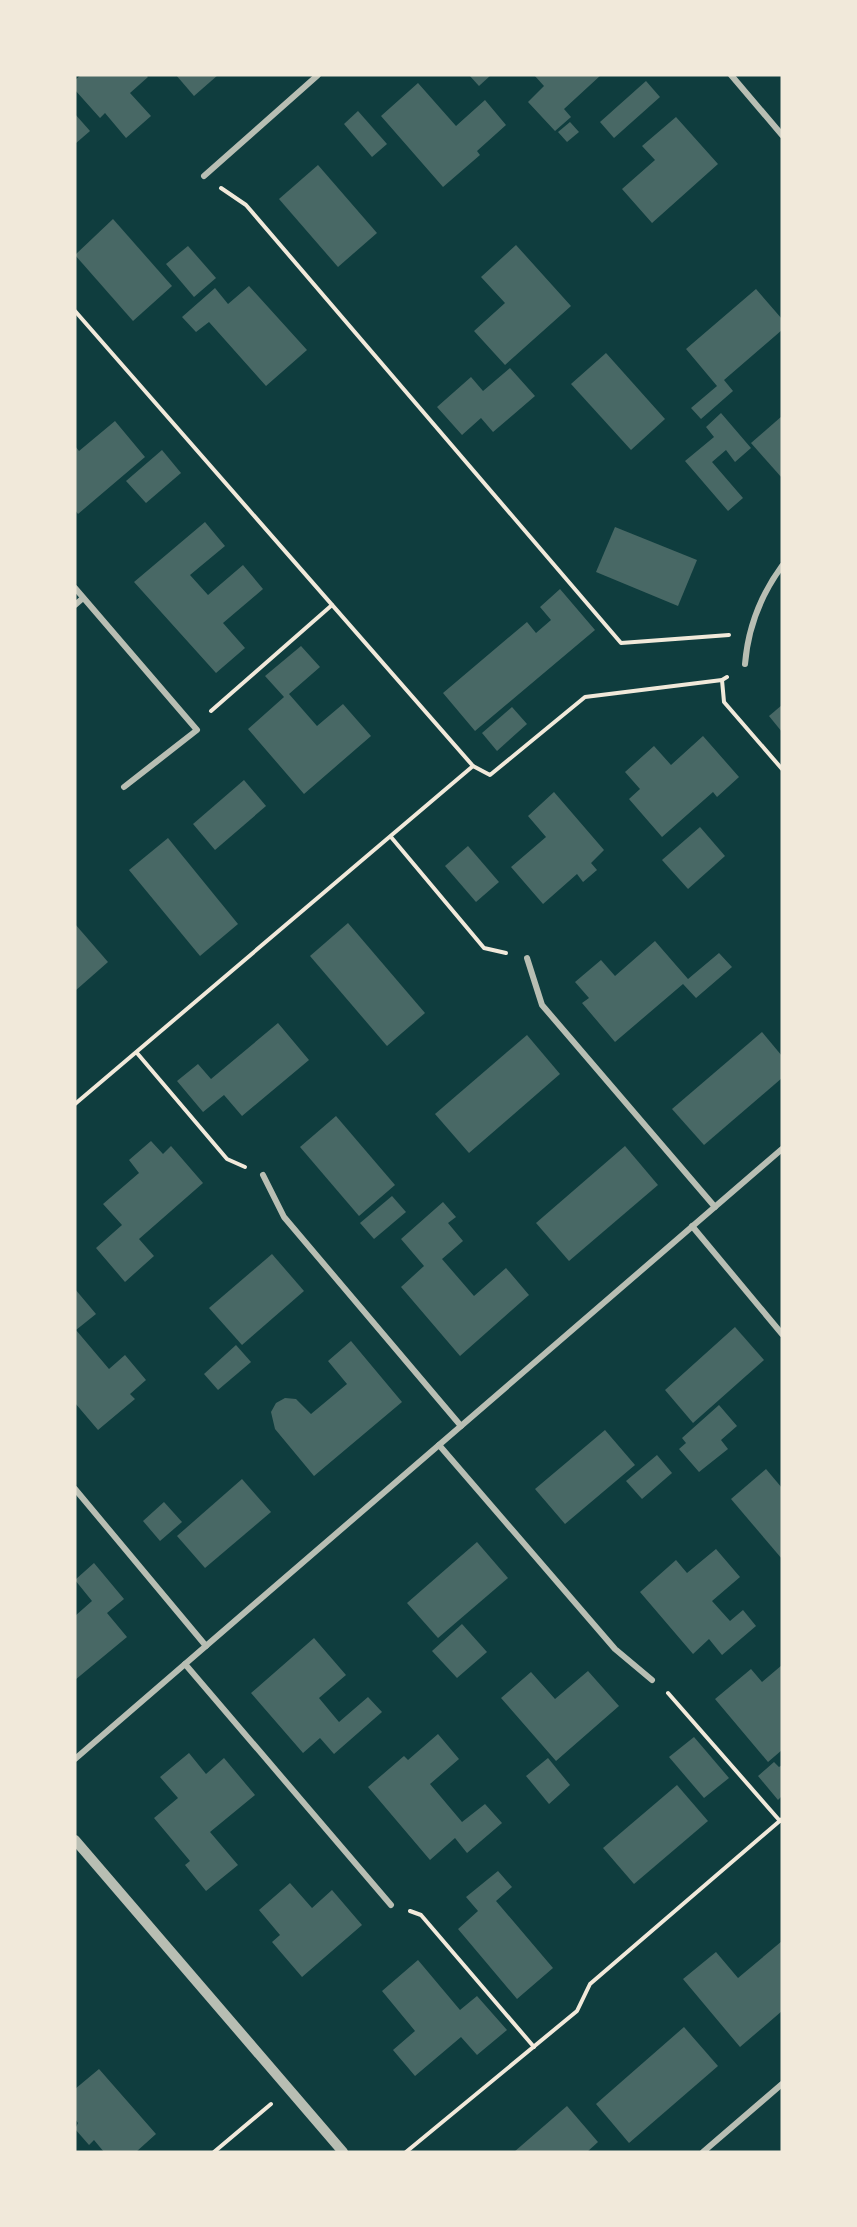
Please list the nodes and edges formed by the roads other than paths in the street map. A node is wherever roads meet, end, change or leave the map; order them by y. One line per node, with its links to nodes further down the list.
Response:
1 (318, 75): 4 (street)
2 (732, 75): 3 (street)
3 (782, 135)
4 (204, 176)
5 (782, 566): 9 (street)
6 (75, 588): 7 (street)
7 (83, 598): 8 (street); 10 (street)
8 (75, 605)
9 (745, 664)
10 (124, 787)
11 (527, 958): 14 (street)
12 (782, 1149): 14 (street)
13 (263, 1175): 17 (street)
14 (715, 1207): 15 (street)
15 (692, 1226): 16 (street); 17 (street)
16 (782, 1334)
17 (461, 1426): 18 (street)
18 (439, 1444): 20 (street); 22 (street)
19 (75, 1489): 20 (street)
20 (206, 1646): 21 (street)
21 (185, 1664): 23 (street); 25 (street)
22 (652, 1680)
23 (75, 1759)
24 (75, 1840): 27 (street)
25 (391, 1905)
26 (782, 2084): 28 (street)
27 (343, 2152)
28 (703, 2152)

